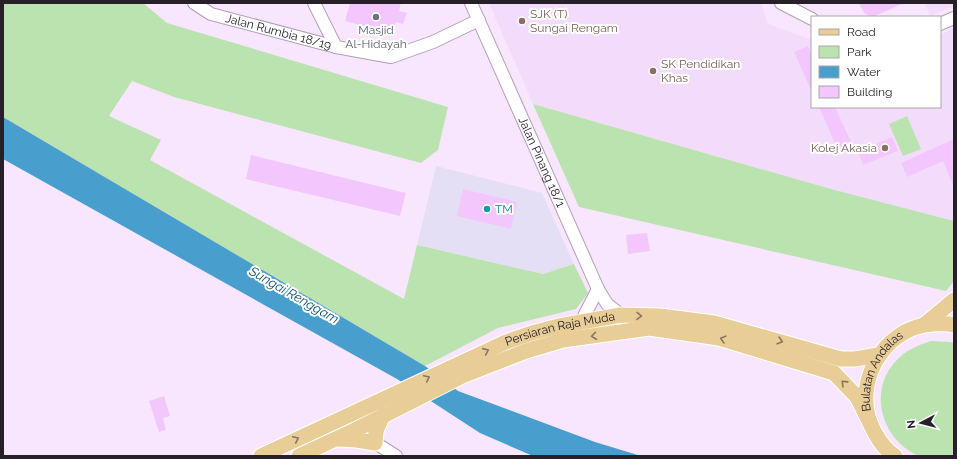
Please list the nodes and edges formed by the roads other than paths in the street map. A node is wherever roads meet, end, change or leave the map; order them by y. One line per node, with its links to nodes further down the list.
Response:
1 (194, 3): 9 (street, Jalan Rumbia 18/19)
2 (314, 3): 9 (street)
3 (472, 3): 7 (street, Jalan Pinang 18/1)
4 (781, 3): 6 (street)
5 (954, 18): 8 (street)
6 (811, 19)
7 (479, 20): 9 (street, Jalan Rumbia 18/19); 10 (street, Jalan Pinang 18/1)
8 (941, 24)
9 (336, 47)
10 (598, 289): 12 (street, Jalan Pinang 18/1); 13 (street)
11 (954, 300): 14 (main road)
12 (621, 315): 13 (main road, Persiaran Raja Muda); 16 (main road, Persiaran Raja Muda, one-way to 16)
13 (581, 322): 17 (main road, Persiaran Raja Muda, one-way to 13)
14 (924, 324): 15 (main road, Bulatan Andalas); 16 (main road, Bulatan Andalas)
15 (954, 325)
16 (878, 355): 21 (main road, Bulatan Andalas)
17 (456, 372): 18 (main road, Persiaran Raja Muda); 21 (main road, Persiaran Raja Muda, one-way to 17)
18 (409, 394): 19 (main road, Persiaran Raja Muda); 20 (main road, Persiaran Raja Muda)
19 (384, 415): 22 (main road, Persiaran Raja Muda); 24 (main road)
20 (341, 418): 22 (street); 26 (main road, Persiaran Raja Muda, one-way to 20)
21 (872, 427): 25 (main road, Bulatan Andalas)
22 (355, 430): 23 (main road, Persiaran Raja Muda); 24 (street)
23 (336, 439): 24 (main road); 27 (main road, Persiaran Raja Muda)
24 (375, 443): 28 (street)
25 (893, 455)
26 (261, 456)
27 (299, 456)
28 (396, 456)

